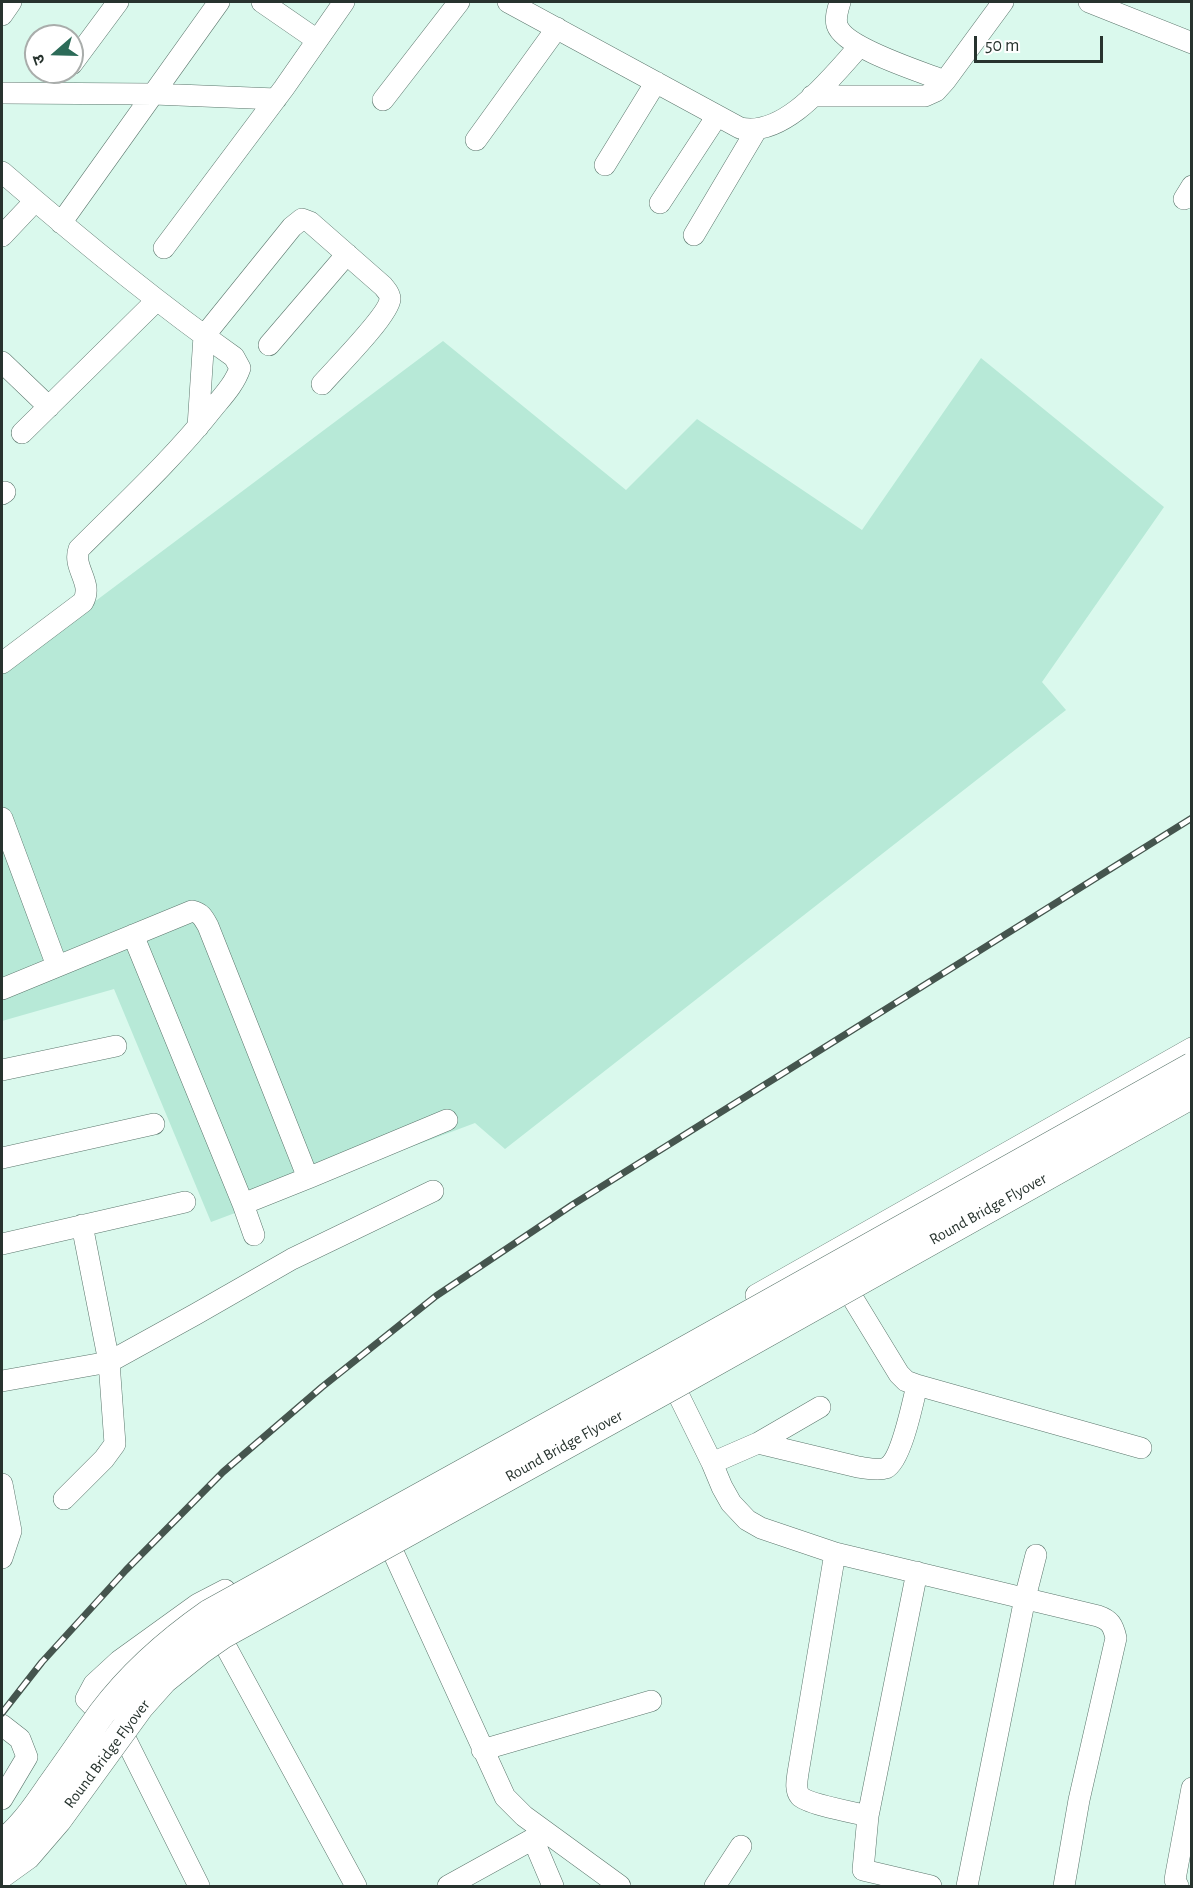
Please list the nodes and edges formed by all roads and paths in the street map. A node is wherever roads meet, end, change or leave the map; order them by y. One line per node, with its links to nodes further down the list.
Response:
1 (11, 2): 11 (street)
2 (118, 2): 16 (street)
3 (219, 2): 22 (street)
4 (262, 2): 13 (street)
5 (344, 2): 13 (street)
6 (459, 2): 25 (street)
7 (840, 2): 15 (street)
8 (1003, 2): 17 (street)
9 (1089, 2): 14 (street)
10 (520, 4): 12 (street)
11 (2, 15)
12 (557, 28): 18 (street); 28 (street)
13 (317, 40): 24 (street)
14 (1191, 43)
15 (860, 47): 17 (street); 23 (street)
16 (84, 48)
17 (945, 81): 23 (street)
18 (656, 82): 26 (street); 29 (street)
19 (57, 84): 21 (street)
20 (2, 93): 21 (street)
21 (51, 93): 22 (street)
22 (154, 94): 24 (street); 33 (street)
23 (812, 96): 27 (street)
24 (276, 99): 36 (street)
25 (384, 100)
26 (717, 116): 27 (street); 32 (street)
27 (757, 129): 34 (street)
28 (476, 140)
29 (605, 165)
30 (2, 172): 31 (street)
31 (35, 201): 33 (street); 35 (street)
32 (660, 203)
33 (62, 224): 38 (street)
34 (694, 235)
35 (2, 236)
36 (164, 248)
37 (347, 254): 39 (street); 40 (street); 42 (street)
38 (157, 300): 39 (street); 43 (street)
39 (204, 336): 44 (street); 44 (street)
40 (269, 345)
41 (2, 362): 43 (street)
42 (322, 384)
43 (49, 407): 45 (street)
44 (198, 427): 46 (street)
45 (22, 433)
46 (4, 657)
47 (2, 818): 49 (street)
48 (133, 935): 49 (street); 60 (street); 63 (street)
49 (57, 966): 50 (street)
50 (2, 989)
51 (116, 1046): 54 (street)
52 (1191, 1048): 87 (street)
53 (1191, 1066): 93 (main road, Round Bridge Flyover, bridge)
54 (2, 1070)
55 (1191, 1095): 95 (main road, Round Bridge Flyover, bridge)
56 (1191, 1107): 67 (street)
57 (447, 1120): 60 (street)
58 (154, 1124): 59 (street)
59 (2, 1158)
60 (308, 1178): 63 (street)
61 (433, 1191): 68 (street)
62 (185, 1202): 64 (street)
63 (243, 1204): 65 (street)
64 (82, 1225): 66 (street); 68 (street)
65 (254, 1235)
66 (2, 1244)
67 (852, 1297): 70 (street); 71 (street)
68 (109, 1362): 69 (street); 77 (street)
69 (2, 1381)
70 (917, 1385): 73 (street); 74 (street)
71 (678, 1394): 75 (street); 78 (street)
72 (820, 1407): 73 (street)
73 (758, 1443): 75 (street)
74 (1141, 1448)
75 (712, 1463): 79 (street)
76 (2, 1484): 81 (street)
77 (64, 1498)
78 (393, 1552): 84 (street); 88 (street)
79 (834, 1553): 82 (street); 91 (street)
80 (1036, 1555): 83 (street)
81 (2, 1558)
82 (917, 1572): 83 (street); 91 (street)
83 (1025, 1598): 104 (street); 105 (street)
84 (225, 1645): 87 (street); 98 (street)
85 (651, 1701): 88 (street)
86 (2, 1725): 90 (street)
87 (125, 1738): 96 (street); 97 (street)
88 (482, 1750): 92 (street)
89 (1191, 1788): 106 (street)
90 (2, 1799)
91 (868, 1816): 103 (street)
92 (539, 1836): 99 (street); 100 (street); 101 (street)
93 (2, 1843)
94 (741, 1846): 102 (street)
95 (2, 1874)
96 (6, 1887)
97 (199, 1887)
98 (356, 1887)
99 (448, 1887)
100 (553, 1887)
101 (620, 1887)
102 (715, 1887)
103 (931, 1887)
104 (967, 1887)
105 (1064, 1887)
106 (1178, 1887)

